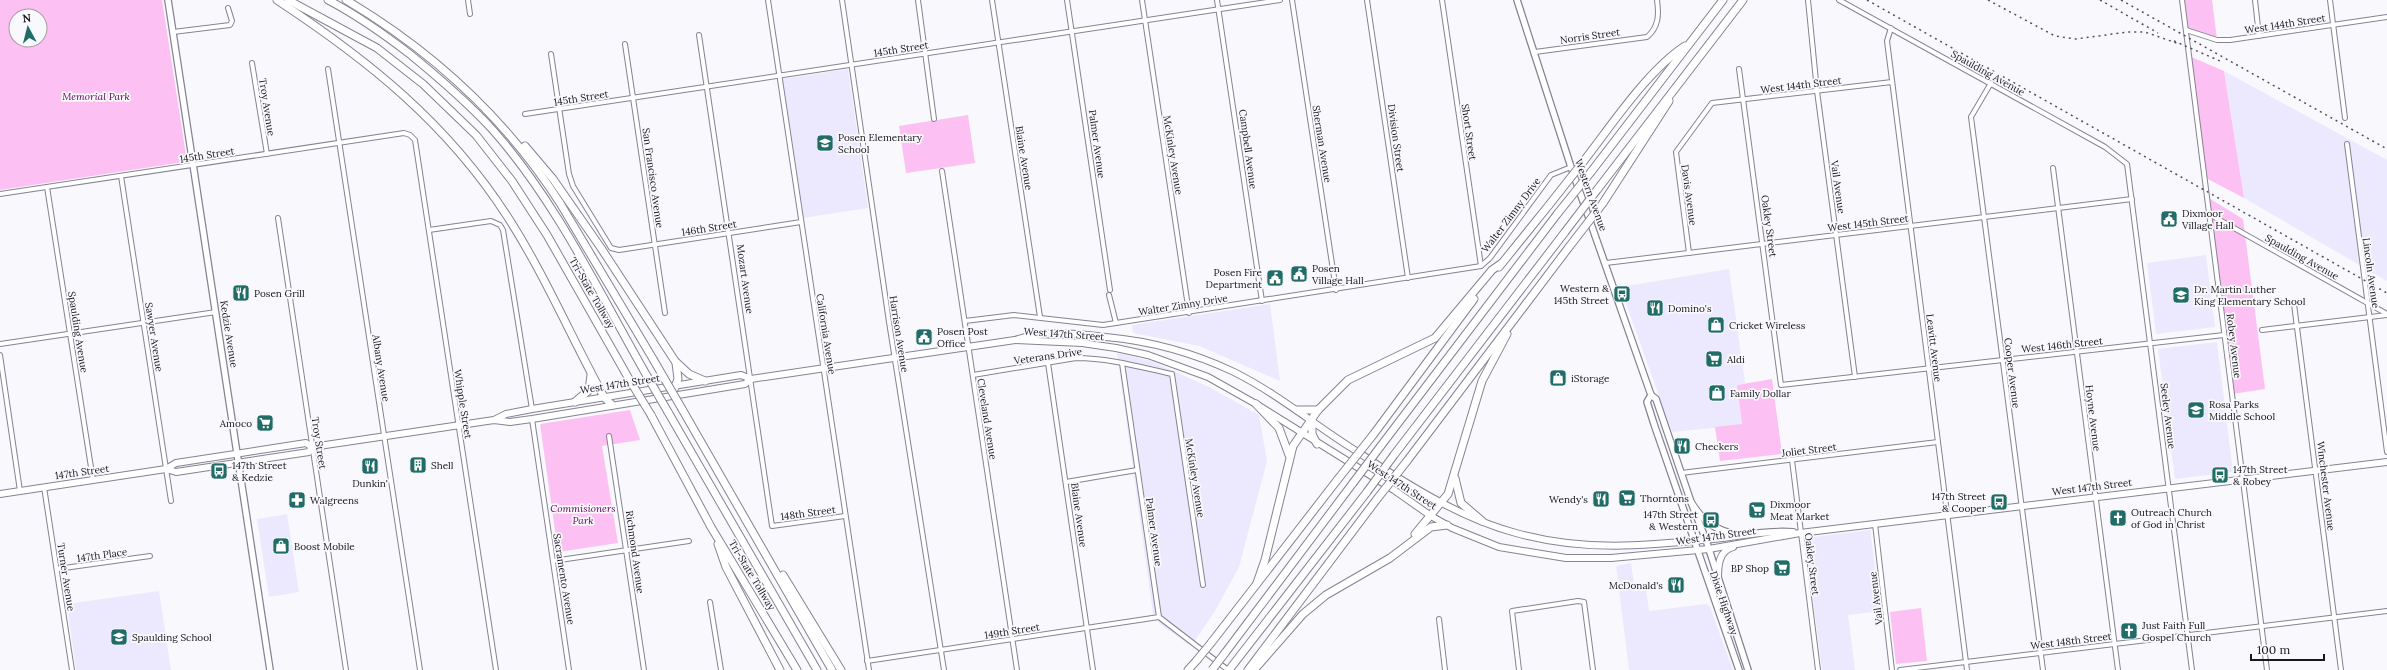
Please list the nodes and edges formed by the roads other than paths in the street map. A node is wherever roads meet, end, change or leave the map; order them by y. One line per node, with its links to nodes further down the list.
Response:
1 (168, 0): 35 (main road, Kedzie Avenue)
2 (277, 0): 123 (highway)
3 (288, 0): 180 (highway, Tri-State Tollway, bridge)
4 (328, 0): 223 (highway, Tri-State Tollway, bridge)
5 (346, 0): 62 (highway)
6 (468, 0): 29 (street)
7 (768, 0): 49 (street, California Avenue)
8 (842, 0): 46 (street, Harrison Avenue)
9 (918, 0): 44 (street)
10 (992, 0): 39 (street, Blaine Avenue)
11 (1067, 0): 36 (street, Palmer Avenue)
12 (1142, 0): 31 (street, McKinley Avenue)
13 (1218, 0): 28 (street, Campbell Avenue)
14 (1280, 0): 28 (street, 145th Street)
15 (1292, 0): 92 (street, Sherman Avenue)
16 (1367, 0): 91 (street, Division Street)
17 (1442, 0): 90 (street, Short Street)
18 (1517, 0): 42 (main road, Western Avenue)
19 (1657, 0): 42 (street, Norris Street)
20 (1723, 0): 40 (highway)
21 (1743, 0): 52 (highway)
22 (1808, 0): 54 (street, Vail Avenue)
23 (1838, 0): 33 (street, Spaulding Avenue)
24 (2182, 0): 34 (street, Robey Avenue)
25 (2255, 0): 38 (street)
26 (2330, 0): 32 (street)
27 (228, 8): 35 (street)
28 (1219, 10): 31 (street, 145th Street); 93 (street, Campbell Avenue)
29 (470, 14)
30 (2387, 17): 32 (street, West 144th Street)
31 (1145, 21): 36 (street, 145th Street); 98 (street, McKinley Avenue)
32 (2333, 24): 38 (street, West 144th Street); 60 (street)
33 (1891, 28): 50 (street, Leavitt Avenue); 51 (street, Spaulding Avenue)
34 (2186, 30): 38 (street, West 144th Street); 77 (street, Robey Avenue)
35 (173, 32): 68 (main road, Kedzie Avenue)
36 (1072, 32): 39 (street, 145th Street); 104 (street, Palmer Avenue)
37 (699, 35): 53 (street, Mozart Avenue)
38 (2259, 36)
39 (998, 43): 44 (street, 145th Street); 101 (street, Blaine Avenue)
40 (1690, 43): 88 (highway, bridge); 231 (highway, bridge)
41 (626, 44): 55 (street, San Francisco Avenue)
42 (1535, 52): 69 (main road, Western Avenue)
43 (551, 54): 58 (street)
44 (925, 54): 46 (street, 145th Street); 61 (street)
45 (252, 63): 66 (street, Troy Avenue)
46 (852, 65): 49 (street, 145th Street); 116 (street, Harrison Avenue)
47 (328, 69): 64 (street, Albany Avenue)
48 (1739, 69): 56 (street, Oakley Street)
49 (779, 76): 53 (street, 145th Street); 80 (street, California Avenue)
50 (1892, 82): 54 (street, West 144th Street); 81 (street, Leavitt Avenue)
51 (1991, 84): 67 (street, Spaulding Avenue); 78 (street, Cooper Avenue)
52 (1676, 86): 106 (highway, bridge); 232 (highway, bridge)
53 (706, 87): 55 (street, 145th Street); 83 (street, Mozart Avenue)
54 (1817, 91): 56 (street, West 144th Street); 84 (street, Vail Avenue)
55 (633, 98): 58 (street, 145th Street); 86 (street, San Francisco Avenue)
56 (1744, 100): 57 (street, West 144th Street); 85 (street, Oakley Street)
57 (1712, 103): 87 (street, Davis Avenue)
58 (559, 109): 59 (street, 145th Street); 86 (street, 146th Street)
59 (525, 114)
60 (2345, 118)
61 (934, 119)
62 (500, 124): 118 (highway); 188 (highway, bridge)
63 (415, 140): 64 (street, 145th Street); 82 (street, Whipple Street)
64 (339, 143): 66 (street, 145th Street); 145 (street, Albany Avenue)
65 (2347, 144): 94 (street, Lincoln Avenue)
66 (266, 154): 68 (street, 145th Street)
67 (2127, 164): 75 (street, Seeley Avenue)
68 (194, 165): 72 (street, 145th Street); 96 (main road, Kedzie Avenue)
69 (1571, 167): 89 (main road, Western Avenue); 90 (street, Walter Zimny Drive)
70 (2053, 168): 76 (street, Hoyne Avenue)
71 (942, 171): 102 (street, Cleveland Avenue)
72 (121, 176): 73 (street, 145th Street); 103 (street, Sawyer Avenue)
73 (47, 187): 74 (street, 145th Street); 108 (street, Spaulding Avenue)
74 (0, 194)
75 (2132, 198): 76 (street, West 145th Street); 111 (street, Seeley Avenue)
76 (2058, 208): 78 (street, West 145th Street); 114 (street, Hoyne Avenue)
77 (2209, 214): 94 (street, Spaulding Avenue); 109 (street, Robey Avenue)
78 (1984, 216): 81 (street, West 145th Street); 117 (street, Cooper Avenue)
79 (278, 218): 149 (street, Troy Street)
80 (801, 222): 83 (street, 146th Street); 121 (street, California Avenue)
81 (1911, 225): 84 (street, West 145th Street); 122 (street, Leavitt Avenue)
82 (429, 230): 137 (street); 143 (street, Whipple Street)
83 (730, 233): 86 (street, 146th Street); 127 (street, Mozart Avenue)
84 (1836, 235): 85 (street, West 145th Street); 126 (street, Vail Avenue)
85 (1763, 244): 87 (street, West 145th Street); 130 (street, Oakley Street)
86 (655, 245): 97 (street, San Francisco Avenue)
87 (1689, 252): 89 (street, West 145th Street)
88 (1502, 263): 139 (highway); 196 (highway, bridge)
89 (1606, 263): 132 (main road, Western Avenue)
90 (1481, 266): 91 (street, Walter Zimny Drive)
91 (1408, 278): 92 (street, Walter Zimny Drive)
92 (1336, 290): 93 (street, Walter Zimny Drive)
93 (1262, 301): 98 (street, Walter Zimny Drive)
94 (2367, 303): 99 (street, Spaulding Avenue); 100 (street, Lincoln Avenue)
95 (2294, 304): 105 (street, Winchester Avenue)
96 (216, 312): 103 (street); 151 (main road, Kedzie Avenue)
97 (665, 313)
98 (1189, 313): 104 (street, Walter Zimny Drive)
99 (2387, 314): 100 (street)
100 (2369, 317): 105 (street); 150 (street, Lincoln Avenue)
101 (1040, 318): 102 (street, Walter Zimny Drive); 104 (street, Walter Zimny Drive)
102 (964, 321): 113 (street, Cleveland Avenue)
103 (144, 323): 108 (street); 156 (street, Sawyer Avenue)
104 (1116, 323)
105 (2297, 325): 107 (street); 158 (street, Winchester Avenue)
106 (1510, 327): 160 (highway); 212 (highway, bridge)
107 (2262, 330)
108 (70, 334): 112 (street); 162 (street, Spaulding Avenue)
109 (2224, 335): 111 (street, West 146th Street); 161 (street, Robey Avenue)
110 (1015, 340): 113 (main road, West 147th Street); 135 (main road, West 147th Street); 138 (main road, West 147th Street)
111 (2150, 343): 114 (street, West 146th Street); 165 (street, Seeley Avenue)
112 (0, 344)
113 (968, 346): 116 (main road, West 147th Street); 125 (street, Cleveland Avenue)
114 (2076, 352): 117 (street, West 146th Street); 168 (street, Hoyne Avenue)
115 (0, 355): 166 (street)
116 (895, 358): 121 (main road, West 147th Street); 208 (street, Harrison Avenue)
117 (2003, 360): 122 (street, West 146th Street); 172 (street, Cooper Avenue)
118 (675, 361): 128 (highway); 129 (highway)
119 (1122, 362): 120 (street, Veterans Drive); 124 (street, Veterans Drive); 157 (street, Palmer Avenue)
120 (1048, 363): 125 (street, Veterans Drive); 163 (street, Blaine Avenue)
121 (823, 368): 127 (main road, West 147th Street); 174 (street, California Avenue)
122 (1929, 368): 126 (street, West 146th Street); 147 (street, Leavitt Avenue)
123 (590, 371): 133 (highway); 134 (highway)
124 (1172, 374): 197 (street, McKinley Avenue)
125 (973, 375): 206 (street, Cleveland Avenue)
126 (1855, 377): 130 (street, West 146th Street)
127 (751, 379): 128 (main road, West 147th Street); 131 (main road, West 147th Street); 179 (street, Mozart Avenue)
128 (705, 381): 129 (main road, West 147th Street)
129 (676, 385): 131 (highway); 133 (main road, West 147th Street)
130 (1781, 385)
131 (672, 395): 136 (main road, West 147th Street)
132 (1651, 395): 159 (main road, Western Avenue); 186 (main road, Western Avenue)
133 (604, 397): 134 (main road, West 147th Street); 136 (highway)
134 (575, 402): 137 (main road, West 147th Street)
135 (1256, 404): 144 (main road, West 147th Street); 152 (highway)
136 (612, 405): 140 (main road, West 147th Street)
137 (532, 408): 141 (main road, West 147th Street)
138 (1297, 410): 139 (highway); 142 (main road, West 147th Street)
139 (1318, 410): 142 (highway)
140 (532, 419): 141 (main road, West 147th Street); 193 (street, Sacramento Avenue)
141 (494, 420): 143 (main road, West 147th Street)
142 (1312, 420): 144 (highway); 148 (highway); 171 (main road, West 147th Street)
143 (459, 426): 145 (main road, West 147th Street); 217 (street, Whipple Street)
144 (1302, 434): 148 (main road, West 147th Street); 152 (highway)
145 (384, 436): 149 (main road, West 147th Street); 216 (street, Albany Avenue)
146 (609, 436): 190 (street, Richmond Avenue)
147 (1938, 442): 153 (street, Joliet Street); 173 (street, Leavitt Avenue)
148 (1317, 444): 175 (main road, West 147th Street)
149 (312, 447): 151 (main road, West 147th Street); 155 (main road, West 147th Street); 215 (street, Troy Street)
150 (2387, 452)
151 (238, 454): 155 (main road, Kedzie Avenue); 156 (main road, 147th Street)
152 (1290, 455): 196 (highway)
153 (1792, 460): 159 (street, Joliet Street); 181 (street, Oakley Street)
154 (2387, 462): 158 (main road, West 147th Street)
155 (239, 463): 156 (main road, 147th Street); 214 (main road, Kedzie Avenue)
156 (166, 469): 162 (main road, 147th Street); 169 (street, Sawyer Avenue)
157 (1137, 470): 163 (street); 200 (street, Palmer Avenue)
158 (2316, 470): 161 (main road, West 147th Street); 201 (street, Winchester Avenue)
159 (1681, 473): 170 (main road, Western Avenue)
160 (1455, 475): 171 (highway); 176 (highway)
161 (2243, 479): 165 (main road, West 147th Street); 203 (street, Robey Avenue)
162 (93, 480): 164 (main road, 147th Street)
163 (1066, 482): 204 (street, Blaine Avenue)
164 (44, 488): 166 (main road, 147th Street); 194 (street, Turner Avenue)
165 (2169, 488): 168 (main road, West 147th Street); 205 (street, Seeley Avenue)
166 (20, 491): 167 (main road, 147th Street)
167 (0, 494)
168 (2095, 497): 172 (main road, West 147th Street); 207 (street, Hoyne Avenue)
169 (171, 501)
170 (1691, 502): 182 (main road); 183 (main road, Western Avenue)
171 (1441, 503): 175 (highway); 176 (main road, West 147th Street)
172 (2021, 506): 173 (main road, West 147th Street); 209 (street, Cooper Avenue)
173 (1947, 515): 177 (main road, West 147th Street); 211 (street, Leavitt Avenue)
174 (846, 516): 179 (street, 148th Street); 210 (street, California Avenue)
175 (1431, 516): 178 (main road, West 147th Street); 185 (highway)
176 (1482, 521): 186 (main road, West 147th Street)
177 (1875, 524): 181 (main road, West 147th Street); 239 (street, Vail Avenue)
178 (1447, 525): 185 (highway); 191 (main road, West 147th Street)
179 (772, 526)
180 (711, 527): 221 (highway); 222 (highway, Tri-State Tollway)
181 (1800, 533): 182 (main road, West 147th Street); 187 (main road, West 147th Street); 238 (street, Oakley Street)
182 (1747, 536): 183 (main road, West 147th Street)
183 (1706, 540): 186 (main road, West 147th Street); 189 (main road, Dixie Highway)
184 (689, 541): 190 (street)
185 (1410, 541): 212 (highway)
186 (1693, 541): 191 (main road, Dixie Highway)
187 (1748, 542): 189 (main road, West 147th Street); 195 (main road)
188 (760, 545): 224 (highway); 225 (highway)
189 (1709, 549): 191 (main road, West 147th Street); 195 (main road, Dixie Highway)
190 (626, 550): 193 (street); 219 (street, Richmond Avenue)
191 (1696, 550): 236 (main road, Dixie Highway)
192 (150, 556): 194 (street, 147th Place)
193 (553, 560): 218 (street, Sacramento Avenue)
194 (57, 569): 213 (street, Turner Avenue)
195 (1718, 580): 237 (main road, Dixie Highway)
196 (1257, 582): 230 (highway, bridge)
197 (1203, 585)
198 (710, 602): 220 (street)
199 (2387, 611): 201 (street, West 148th Street)
200 (1159, 617): 204 (street, 149th Street); 232 (street)
201 (2334, 617): 203 (street, West 148th Street); 246 (street, Winchester Avenue)
202 (1439, 619): 233 (street)
203 (2261, 626): 205 (street, West 148th Street); 245 (street, Robey Avenue)
204 (1087, 628): 206 (street, 149th Street); 229 (street, Blaine Avenue)
205 (2187, 635): 207 (street, West 148th Street); 244 (street, Seeley Avenue)
206 (1012, 639): 208 (street, 149th Street); 228 (street, Cleveland Avenue)
207 (2114, 644): 209 (street, West 148th Street); 243 (street, Hoyne Avenue)
208 (941, 650): 210 (street, 149th Street); 227 (street, Harrison Avenue)
209 (2040, 653): 211 (street, West 148th Street); 242 (street, Cooper Avenue)
210 (867, 661): 226 (street, California Avenue)
211 (1966, 662): 240 (street, West 148th Street); 241 (street, Leavitt Avenue)
212 (1251, 669)
213 (72, 670)
214 (270, 670)
215 (346, 670)
216 (420, 670)
217 (496, 670)
218 (569, 670)
219 (644, 670)
220 (721, 670)
221 (780, 670)
222 (797, 670)
223 (817, 670)
224 (832, 670)
225 (841, 670)
226 (869, 670)
227 (944, 670)
228 (1017, 670)
229 (1093, 670)
230 (1188, 670)
231 (1212, 670)
232 (1229, 670)
233 (1445, 670)
234 (1519, 670): 235 (street)
235 (1593, 670)
236 (1739, 670)
237 (1748, 670)
238 (1818, 670)
239 (1892, 670)
240 (1900, 670)
241 (1967, 670)
242 (2043, 670)
243 (2118, 670)
244 (2192, 670)
245 (2267, 670)
246 (2341, 670)

